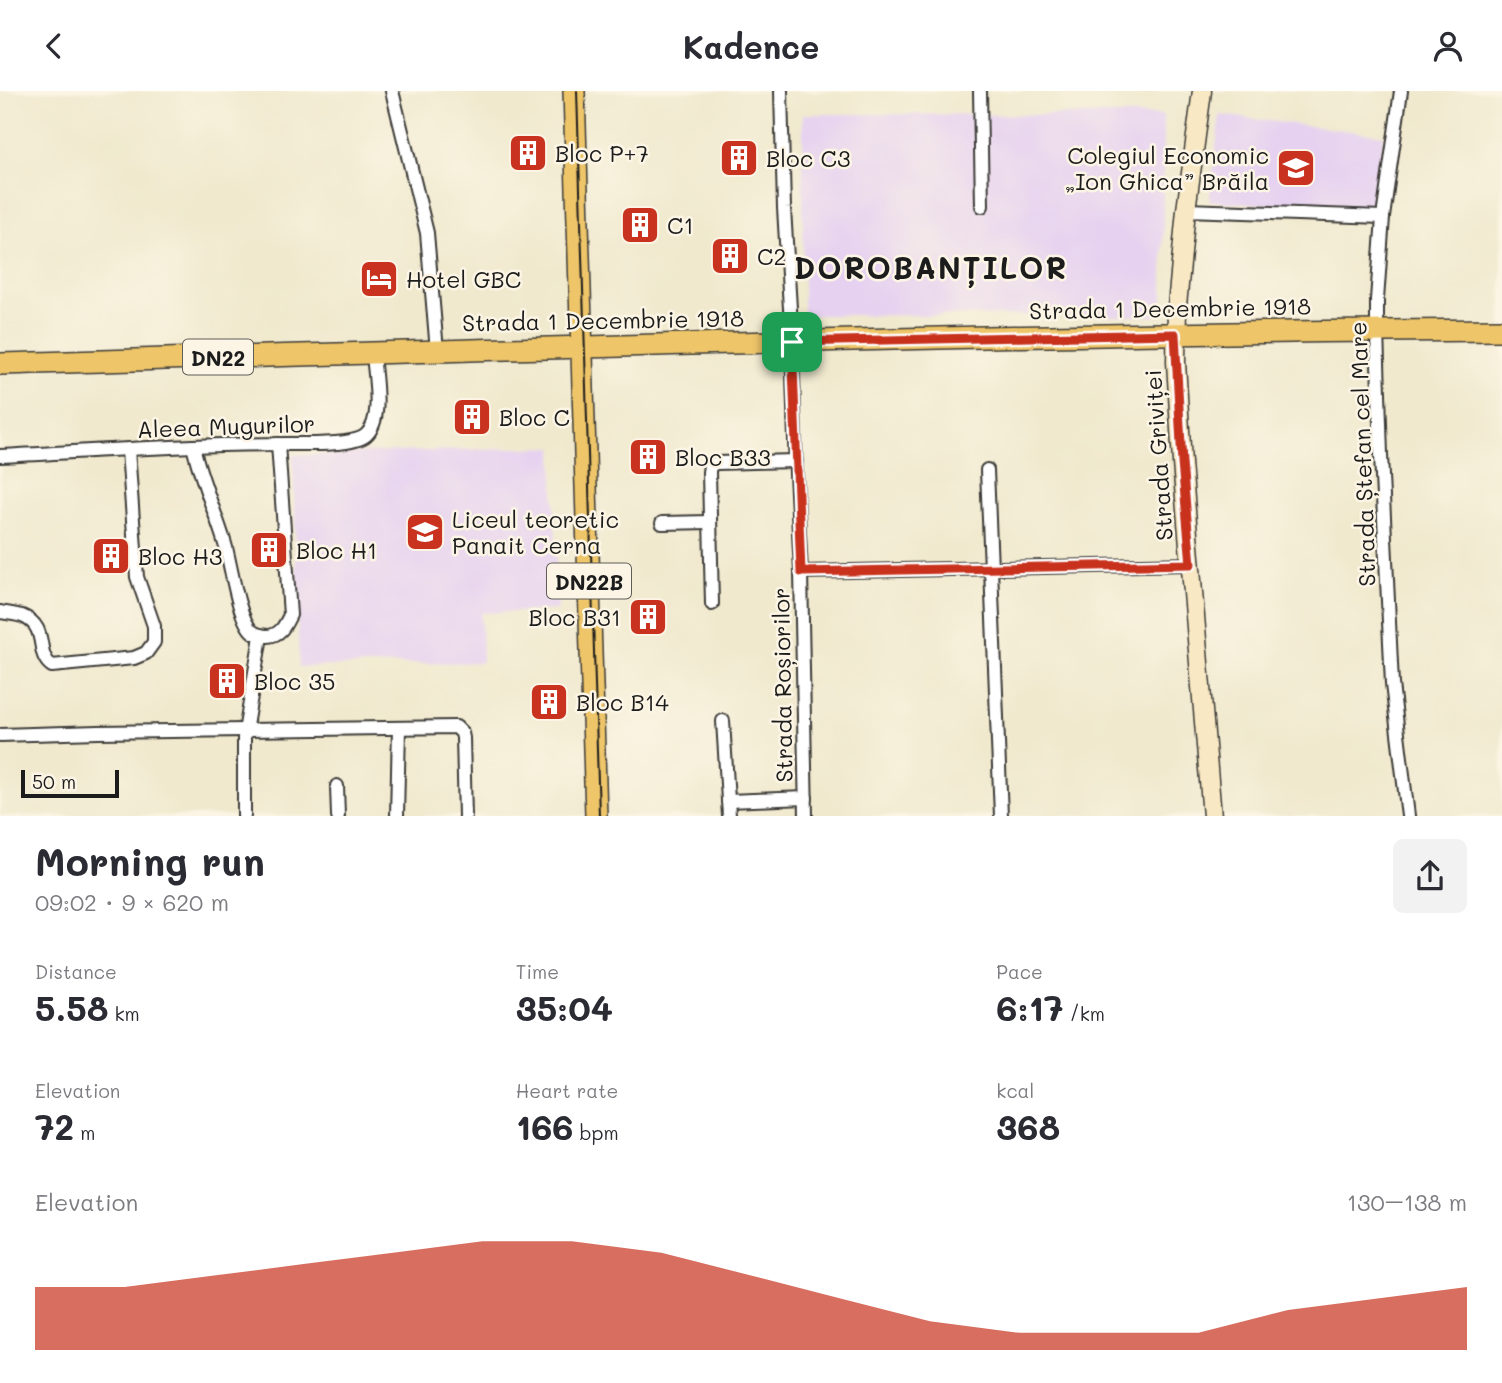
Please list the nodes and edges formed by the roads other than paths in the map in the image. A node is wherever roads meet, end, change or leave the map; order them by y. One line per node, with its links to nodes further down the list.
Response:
1 (392, 91): 15 (street)
2 (575, 91): 14 (main road, DN22B)
3 (781, 91): 13 (street, Strada Roșiorilor)
4 (980, 91): 7 (street)
5 (1202, 91): 8 (main road, Strada Griviței)
6 (1401, 91): 9 (street, Strada Ștefan cel Mare)
7 (982, 206)
8 (1186, 210): 9 (street); 12 (main road, Strada Griviței)
9 (1383, 217): 11 (street, Strada Ștefan cel Mare)
10 (1502, 330): 11 (main road, Strada 1 Decembrie 1918 / DN22)
11 (1377, 331): 12 (main road, Strada 1 Decembrie 1918 / DN22); 48 (street, Strada Ștefan cel Mare)
12 (1175, 334): 13 (main road, Strada 1 Decembrie 1918 / DN22); 26 (main road, Strada Griviței)
13 (792, 342): 14 (main road, Strada 1 Decembrie 1918 / DN22); 22 (street, Strada Roșiorilor)
14 (583, 346): 15 (main road, Strada 1 Decembrie 1918 / DN22); 43 (main road, DN22B)
15 (437, 351): 16 (main road, Strada 1 Decembrie 1918 / DN22)
16 (373, 353): 17 (main road, Strada 1 Decembrie 1918 / DN22); 18 (street, Aleea Mugurilor)
17 (0, 364)
18 (278, 444): 19 (street, Aleea Mugurilor); 31 (street)
19 (193, 446): 20 (street, Aleea Mugurilor); 31 (street)
20 (128, 450): 21 (street, Aleea Mugurilor); 30 (street)
21 (0, 456)
22 (796, 461): 24 (street); 28 (street, Strada Roșiorilor)
23 (987, 470): 27 (street)
24 (710, 522): 25 (street); 29 (street)
25 (662, 523)
26 (1191, 564): 27 (street); 47 (main road, Strada Griviței)
27 (990, 568): 28 (street); 46 (street)
28 (801, 572): 37 (street, Strada Roșiorilor)
29 (712, 604)
30 (0, 612)
31 (261, 636): 34 (street)
32 (723, 721): 38 (street)
33 (399, 728): 34 (street); 41 (street); 42 (street)
34 (245, 730): 35 (street); 39 (street)
35 (0, 735)
36 (337, 786): 40 (street)
37 (806, 798): 38 (street); 45 (street, Strada Roșiorilor)
38 (728, 801): 44 (street)
39 (244, 816)
40 (338, 816)
41 (397, 816)
42 (465, 816)
43 (596, 816)
44 (729, 816)
45 (806, 816)
46 (1001, 816)
47 (1212, 816)
48 (1408, 816)

